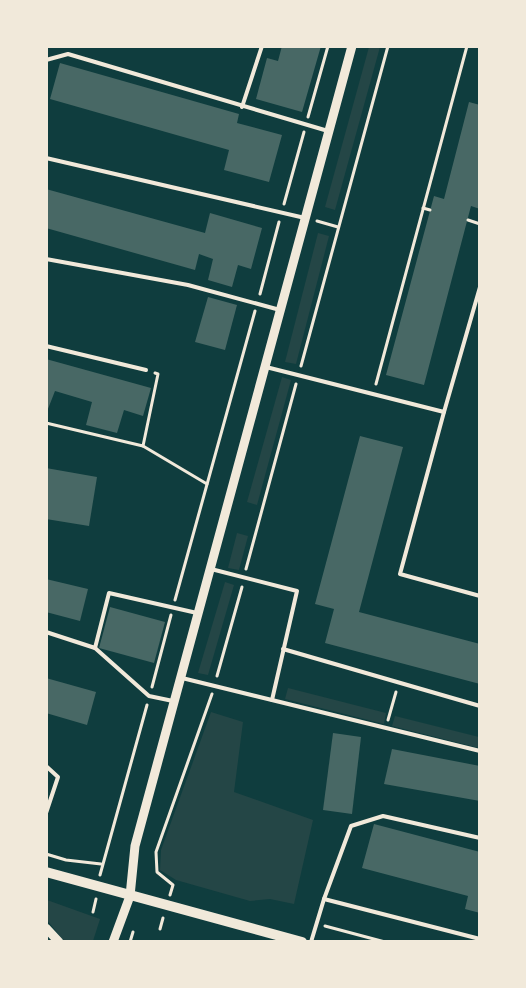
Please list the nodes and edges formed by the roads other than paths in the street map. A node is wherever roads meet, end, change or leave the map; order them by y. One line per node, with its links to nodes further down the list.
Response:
1 (70, 46): 4 (lane)
2 (262, 46): 6 (lane)
3 (352, 46): 7 (street)
4 (68, 54): 5 (lane); 6 (lane)
5 (46, 60)
6 (242, 107): 7 (lane)
7 (329, 132): 9 (street)
8 (46, 158): 9 (lane)
9 (306, 219): 12 (street)
10 (46, 260): 12 (lane)
11 (480, 287): 16 (lane)
12 (280, 310): 14 (street)
13 (46, 346): 15 (lane)
14 (266, 367): 16 (lane); 17 (street)
15 (146, 370)
16 (444, 412): 18 (lane)
17 (211, 569): 19 (street); 22 (lane)
18 (480, 596)
19 (198, 613): 21 (lane); 23 (street)
20 (46, 632): 21 (lane)
21 (95, 648): 25 (lane)
22 (283, 649): 24 (lane); 26 (lane)
23 (181, 678): 24 (lane); 25 (street)
24 (272, 700): 27 (lane)
25 (174, 701): 32 (street)
26 (480, 706)
27 (480, 751)
28 (46, 766): 29 (lane)
29 (46, 813)
30 (480, 838): 33 (lane)
31 (46, 873): 32 (main road)
32 (130, 896): 37 (street); 38 (main road)
33 (324, 899): 35 (lane); 39 (lane)
34 (46, 927): 36 (street)
35 (480, 939)
36 (59, 942)
37 (113, 942)
38 (302, 942)
39 (311, 942)

